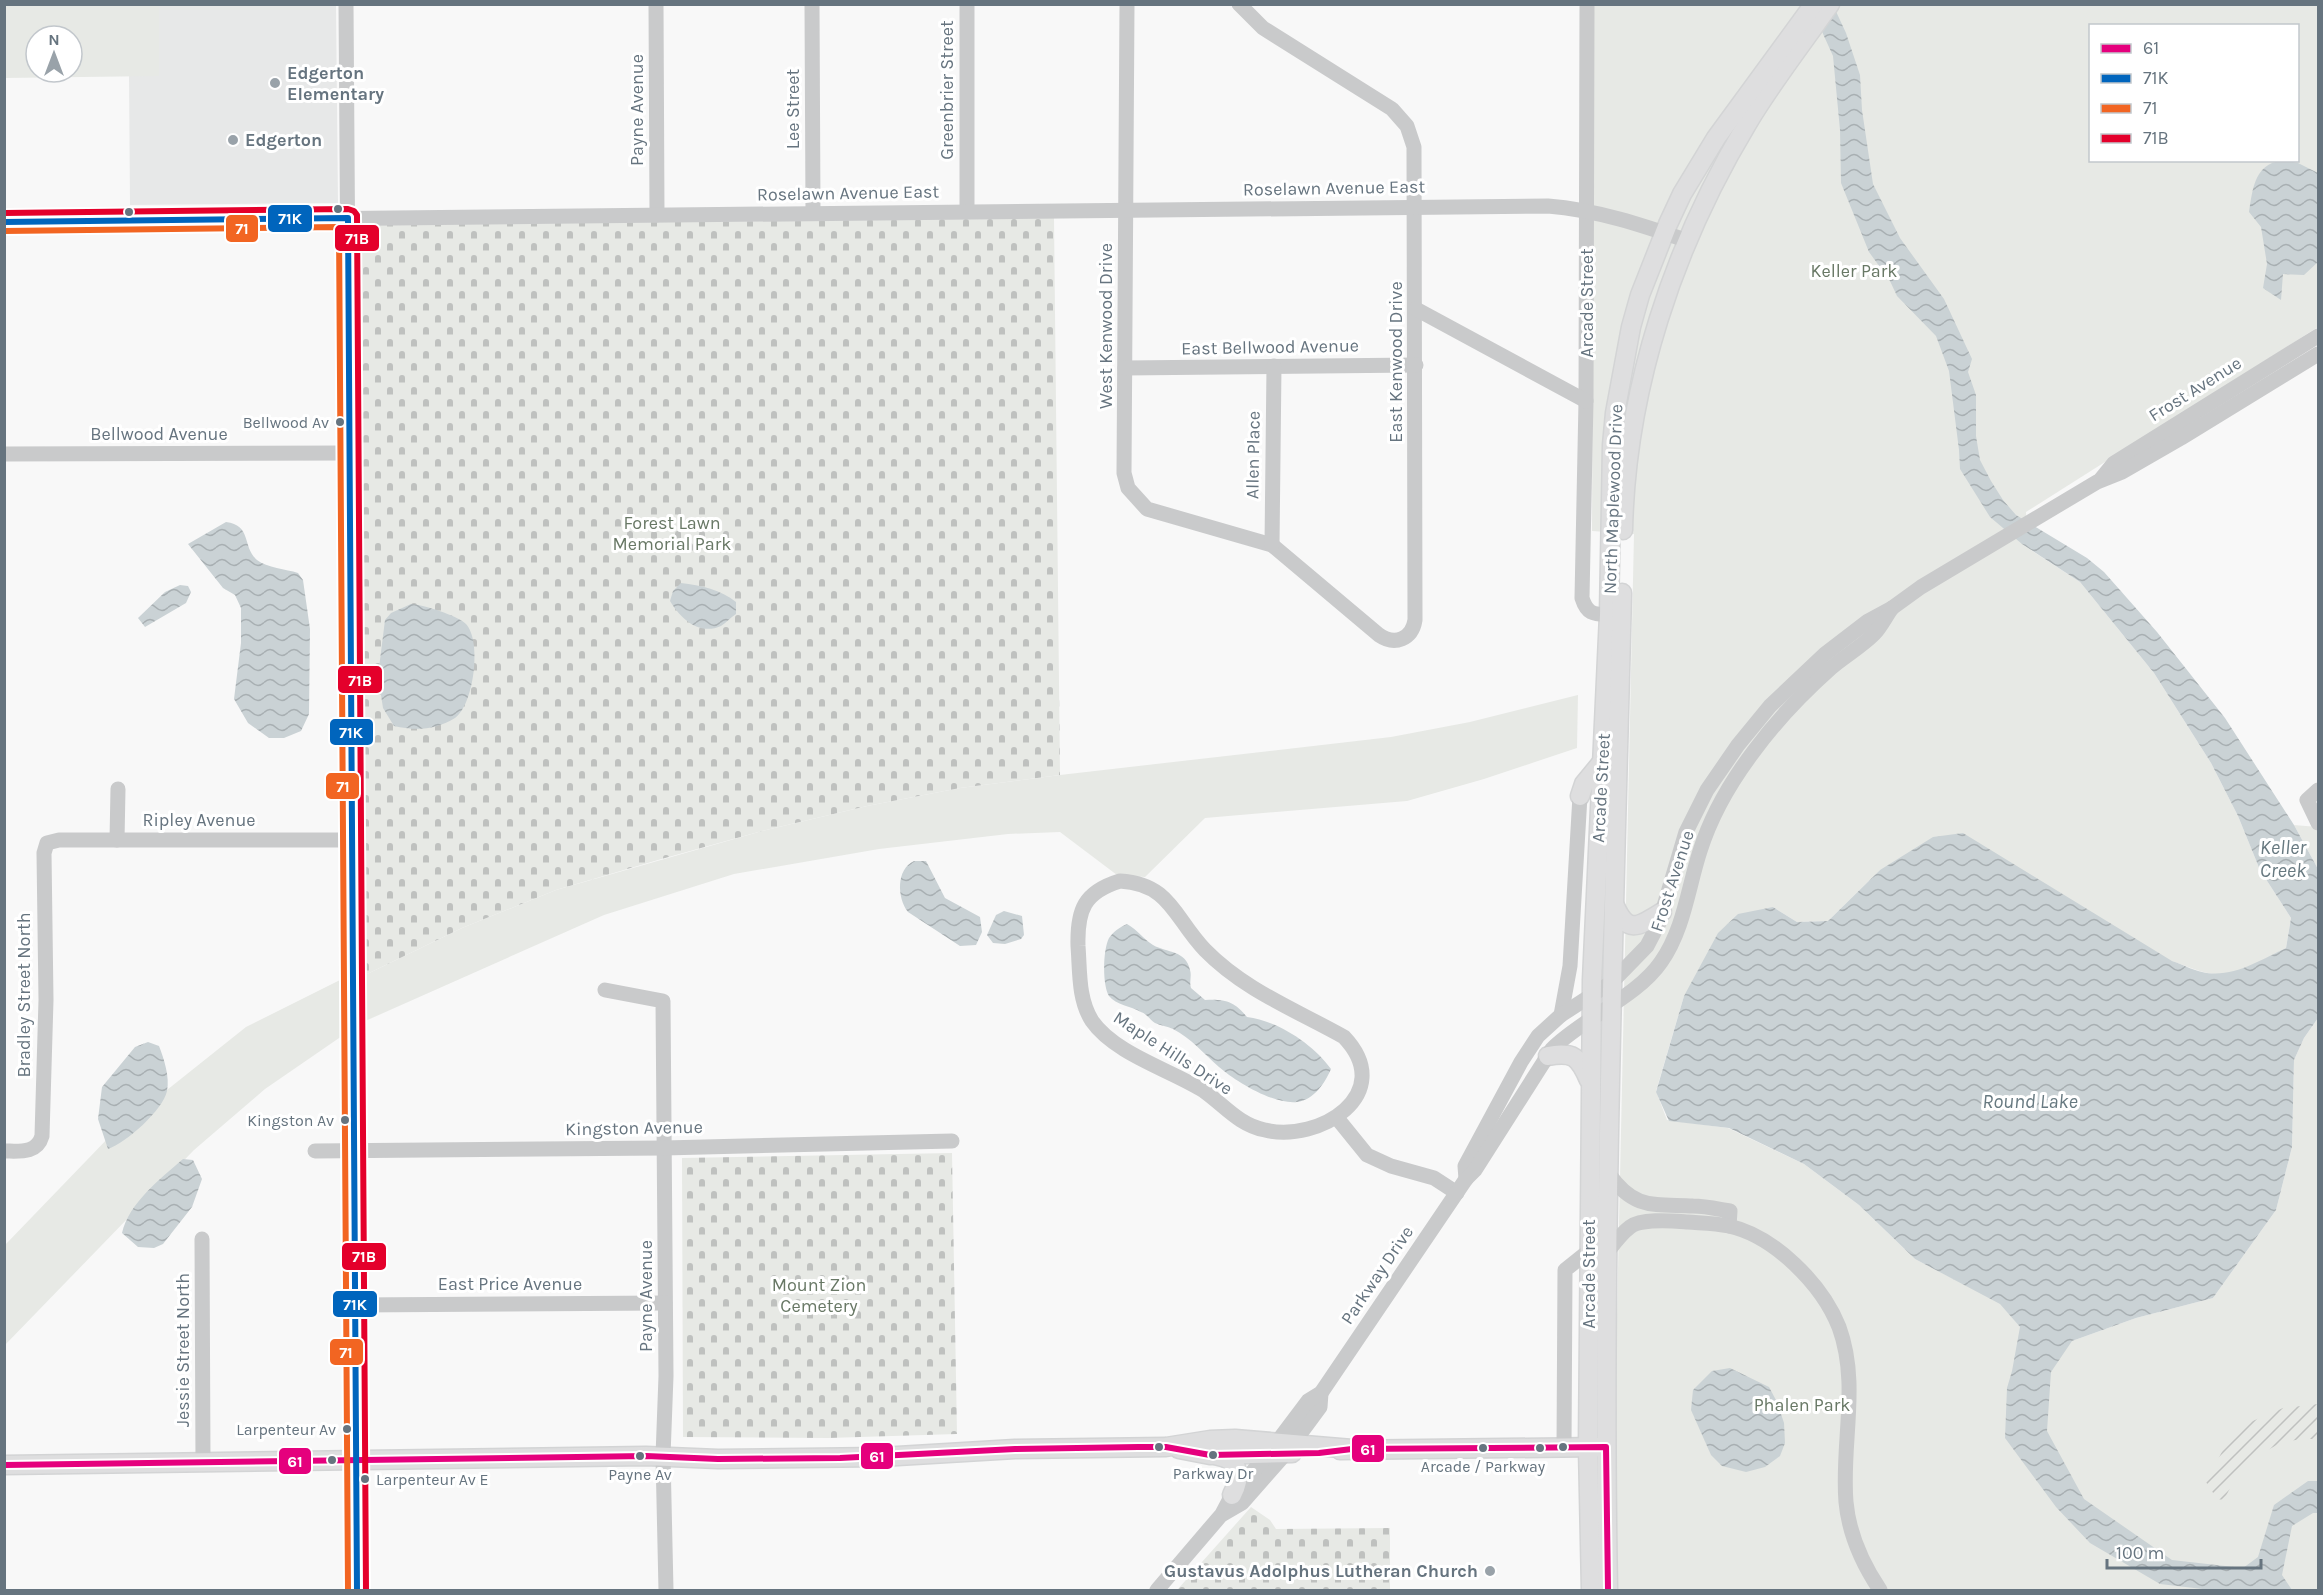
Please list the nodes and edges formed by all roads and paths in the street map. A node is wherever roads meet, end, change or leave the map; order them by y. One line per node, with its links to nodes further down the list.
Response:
1 (346, 4): 17 (street)
2 (656, 4): 16 (street, Payne Avenue)
3 (812, 4): 15 (street, Lee Street)
4 (966, 4): 14 (street, Greenbrier Street)
5 (1127, 4): 12 (street, West Kenwood Drive)
6 (1239, 4): 11 (street, East Kenwood Drive)
7 (1587, 4): 13 (street, Arcade Street)
8 (1814, 4): 10 (main road, North Maplewood Drive)
9 (1830, 4): 10 (main road, North Maplewood Drive)
10 (1794, 43): 19 (main road, North Maplewood Drive); 20 (main road, North Maplewood Drive)
11 (1416, 206): 12 (street, Roselawn Avenue East); 13 (street, Roselawn Avenue East); 21 (street, East Kenwood Drive)
12 (1126, 210): 14 (street, Roselawn Avenue East); 26 (street, West Kenwood Drive)
13 (1587, 210): 19 (street, Roselawn Avenue East); 27 (street, Arcade Street)
14 (967, 211): 15 (street, Roselawn Avenue East)
15 (813, 213): 16 (street, Roselawn Avenue East)
16 (657, 215): 17 (street, Roselawn Avenue East)
17 (348, 219): 18 (street, Roselawn Avenue East); 28 (street)
18 (4, 222)
19 (1664, 233): 20 (street, Roselawn Avenue East); 33 (main road, North Maplewood Drive)
20 (1688, 241): 33 (main road, North Maplewood Drive)
21 (1416, 309): 24 (street, East Kenwood Drive); 27 (street)
22 (2319, 336): 30 (street, Frost Avenue)
23 (2319, 354): 30 (street, Frost Avenue)
24 (1416, 365): 25 (street, East Bellwood Avenue); 31 (street, East Kenwood Drive)
25 (1274, 366): 26 (street, East Bellwood Avenue); 31 (street, Allen Place)
26 (1125, 368): 31 (street, West Kenwood Drive)
27 (1586, 401): 33 (street, Arcade Street)
28 (349, 453): 29 (street, Bellwood Avenue); 40 (street)
29 (4, 454)
30 (2097, 482): 32 (street, Frost Avenue)
31 (1272, 545)
32 (1892, 608): 43 (street, Frost Avenue); 47 (street, Frost Avenue)
33 (1615, 615): 34 (main road, Arcade Street)
34 (1607, 754): 37 (main road); 42 (main road, Arcade Street); 46 (main road, Arcade Street)
35 (118, 789): 39 (street)
36 (2319, 790): 38 (street)
37 (1580, 796): 48 (street)
38 (2319, 823)
39 (117, 840): 40 (street, Ripley Avenue); 41 (street, Ripley Avenue)
40 (352, 840): 55 (street)
41 (47, 843): 56 (street, Bradley Street North)
42 (1614, 904): 43 (main road); 44 (main road, Arcade Street)
43 (1662, 912): 44 (street, Frost Avenue)
44 (1612, 982): 46 (street, Frost Avenue); 47 (main road, Arcade Street)
45 (605, 990): 54 (street, Payne Avenue)
46 (1592, 995): 48 (street, Parkway Drive); 49 (main road, Arcade Street)
47 (1612, 1004): 49 (street, Frost Avenue); 58 (main road, Arcade Street)
48 (1561, 1015): 59 (street, Parkway Drive)
49 (1592, 1017): 50 (street, Parkway Drive); 51 (main road, Arcade Street)
50 (1548, 1056): 51 (main road); 59 (street, Parkway Drive)
51 (1591, 1083): 65 (main road, Arcade Street)
52 (1337, 1118): 52 (street, Maple Hills Drive); 60 (street)
53 (952, 1141): 54 (street, Kingston Avenue)
54 (664, 1148): 55 (street, Kingston Avenue); 67 (street, Payne Avenue)
55 (354, 1150): 57 (street, Kingston Avenue); 68 (street)
56 (4, 1151)
57 (315, 1151)
58 (1609, 1174): 61 (street); 66 (main road, Arcade Street)
59 (1466, 1179): 60 (street, Parkway Drive)
60 (1457, 1193): 71 (street, Parkway Drive)
61 (1660, 1205): 62 (street); 63 (street)
62 (1681, 1214): 63 (street); 85 (street)
63 (1659, 1221): 66 (street)
64 (202, 1239): 76 (street, Jessie Street North)
65 (1590, 1250): 70 (main road, Arcade Street); 72 (street)
66 (1609, 1250): 70 (main road, Arcade Street)
67 (665, 1303): 68 (street, East Price Avenue); 74 (street, Payne Avenue)
68 (355, 1305): 75 (street)
69 (1166, 1447): 71 (main road); 73 (main road); 74 (main road)
70 (1597, 1447): 72 (main road); 83 (main road, Arcade Street); 84 (main road, Arcade Street)
71 (1281, 1448): 72 (main road); 73 (main road); 78 (street, Parkway Drive); 79 (street, Parkway Drive)
72 (1564, 1448)
73 (1210, 1455): 78 (main road)
74 (663, 1456): 75 (main road); 81 (street, Payne Avenue)
75 (355, 1459): 76 (main road); 80 (street)
76 (202, 1462): 77 (main road)
77 (4, 1465)
78 (1232, 1495): 79 (street, Parkway Drive)
79 (1222, 1514): 82 (street, Parkway Drive)
80 (357, 1590)
81 (666, 1590)
82 (1157, 1590)
83 (1591, 1590)
84 (1608, 1590)
85 (1880, 1590)

